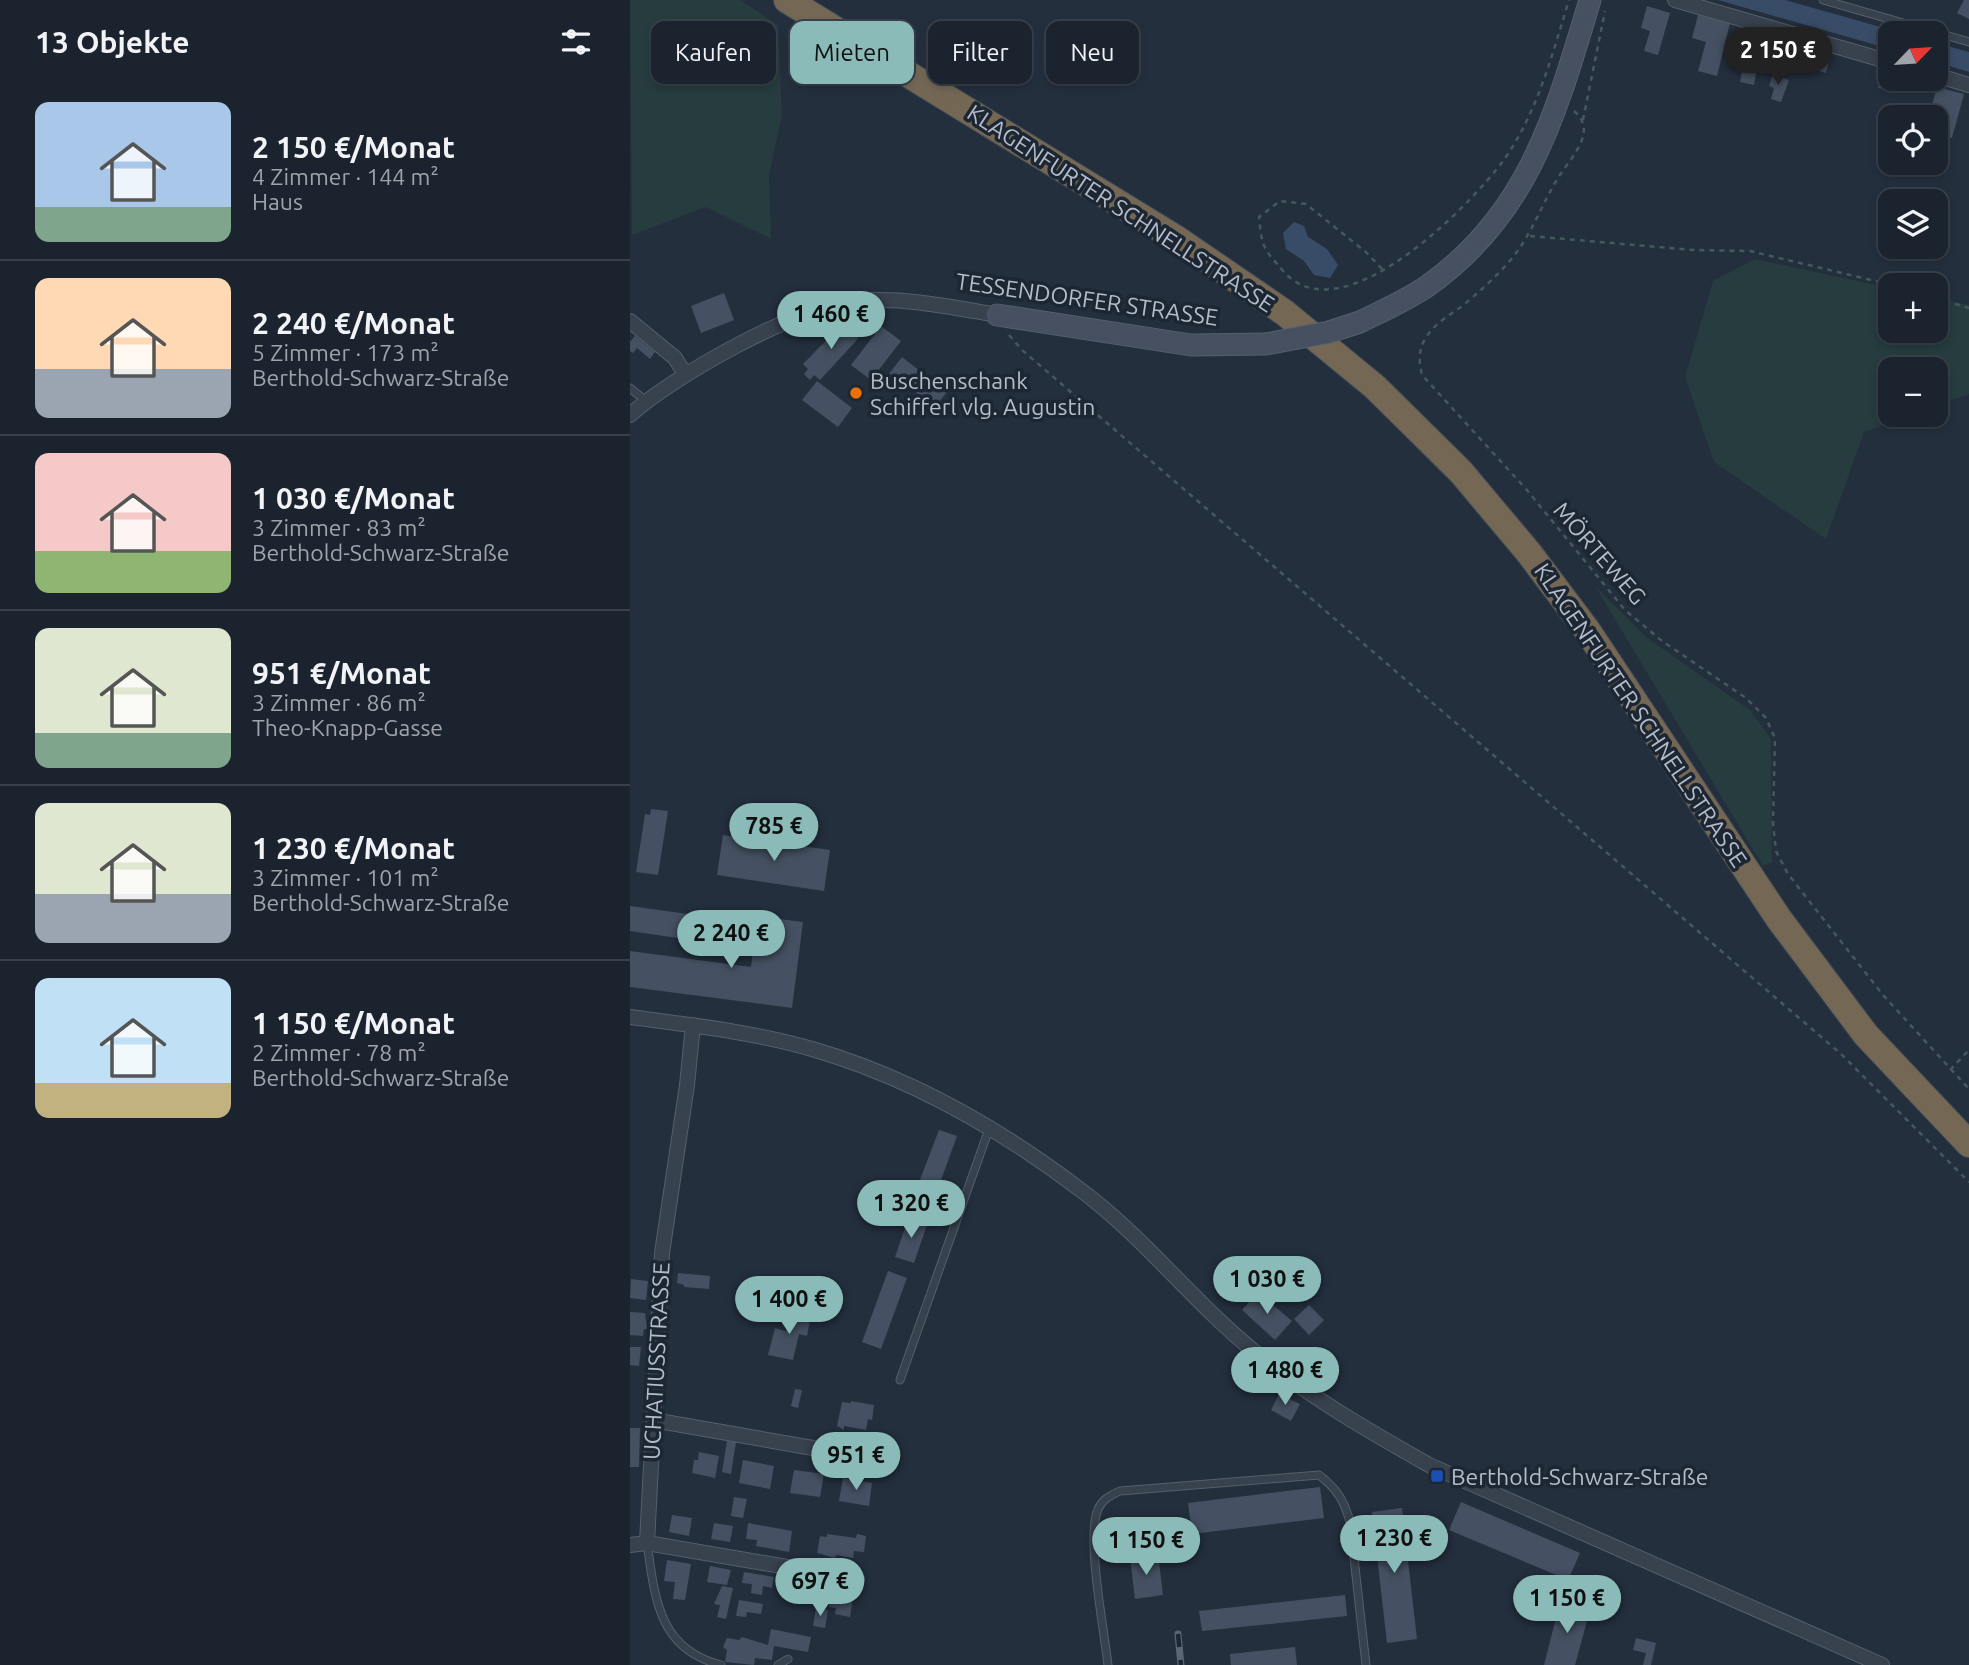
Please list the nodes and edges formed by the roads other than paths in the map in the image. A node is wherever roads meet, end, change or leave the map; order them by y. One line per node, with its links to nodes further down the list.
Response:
1 (787, 0): 18 (highway, KLAGENFURTER SCHNELLSTRASSE)
2 (1675, 0): 6 (street)
3 (1824, 0): 5 (lane)
4 (1595, 3): 9 (street, TESSENDORFER STRASSE, bridge)
5 (1969, 42)
6 (1878, 59)
7 (1948, 79): 8 (street)
8 (1969, 85)
9 (996, 315): 11 (street, TESSENDORFER STRASSE)
10 (630, 321): 11 (street)
11 (685, 374): 13 (street, TESSENDORFER STRASSE)
12 (630, 388): 13 (lane)
13 (646, 401): 14 (street, TESSENDORFER STRASSE)
14 (630, 415)
15 (630, 1017): 16 (street)
16 (693, 1025): 17 (street); 20 (street, UCHATIUSSTRASSE)
17 (989, 1129): 19 (lane); 30 (street)
18 (1969, 1144)
19 (900, 1380)
20 (653, 1420): 21 (street); 22 (street, UCHATIUSSTRASSE)
21 (882, 1460)
22 (647, 1543): 23 (street); 24 (street); 26 (lane, UCHATIUSSTRASSE)
23 (630, 1545)
24 (857, 1578)
25 (788, 1659): 27 (lane)
26 (721, 1665)
27 (778, 1665)
28 (1108, 1665): 29 (lane)
29 (1366, 1665)
30 (1882, 1665)

